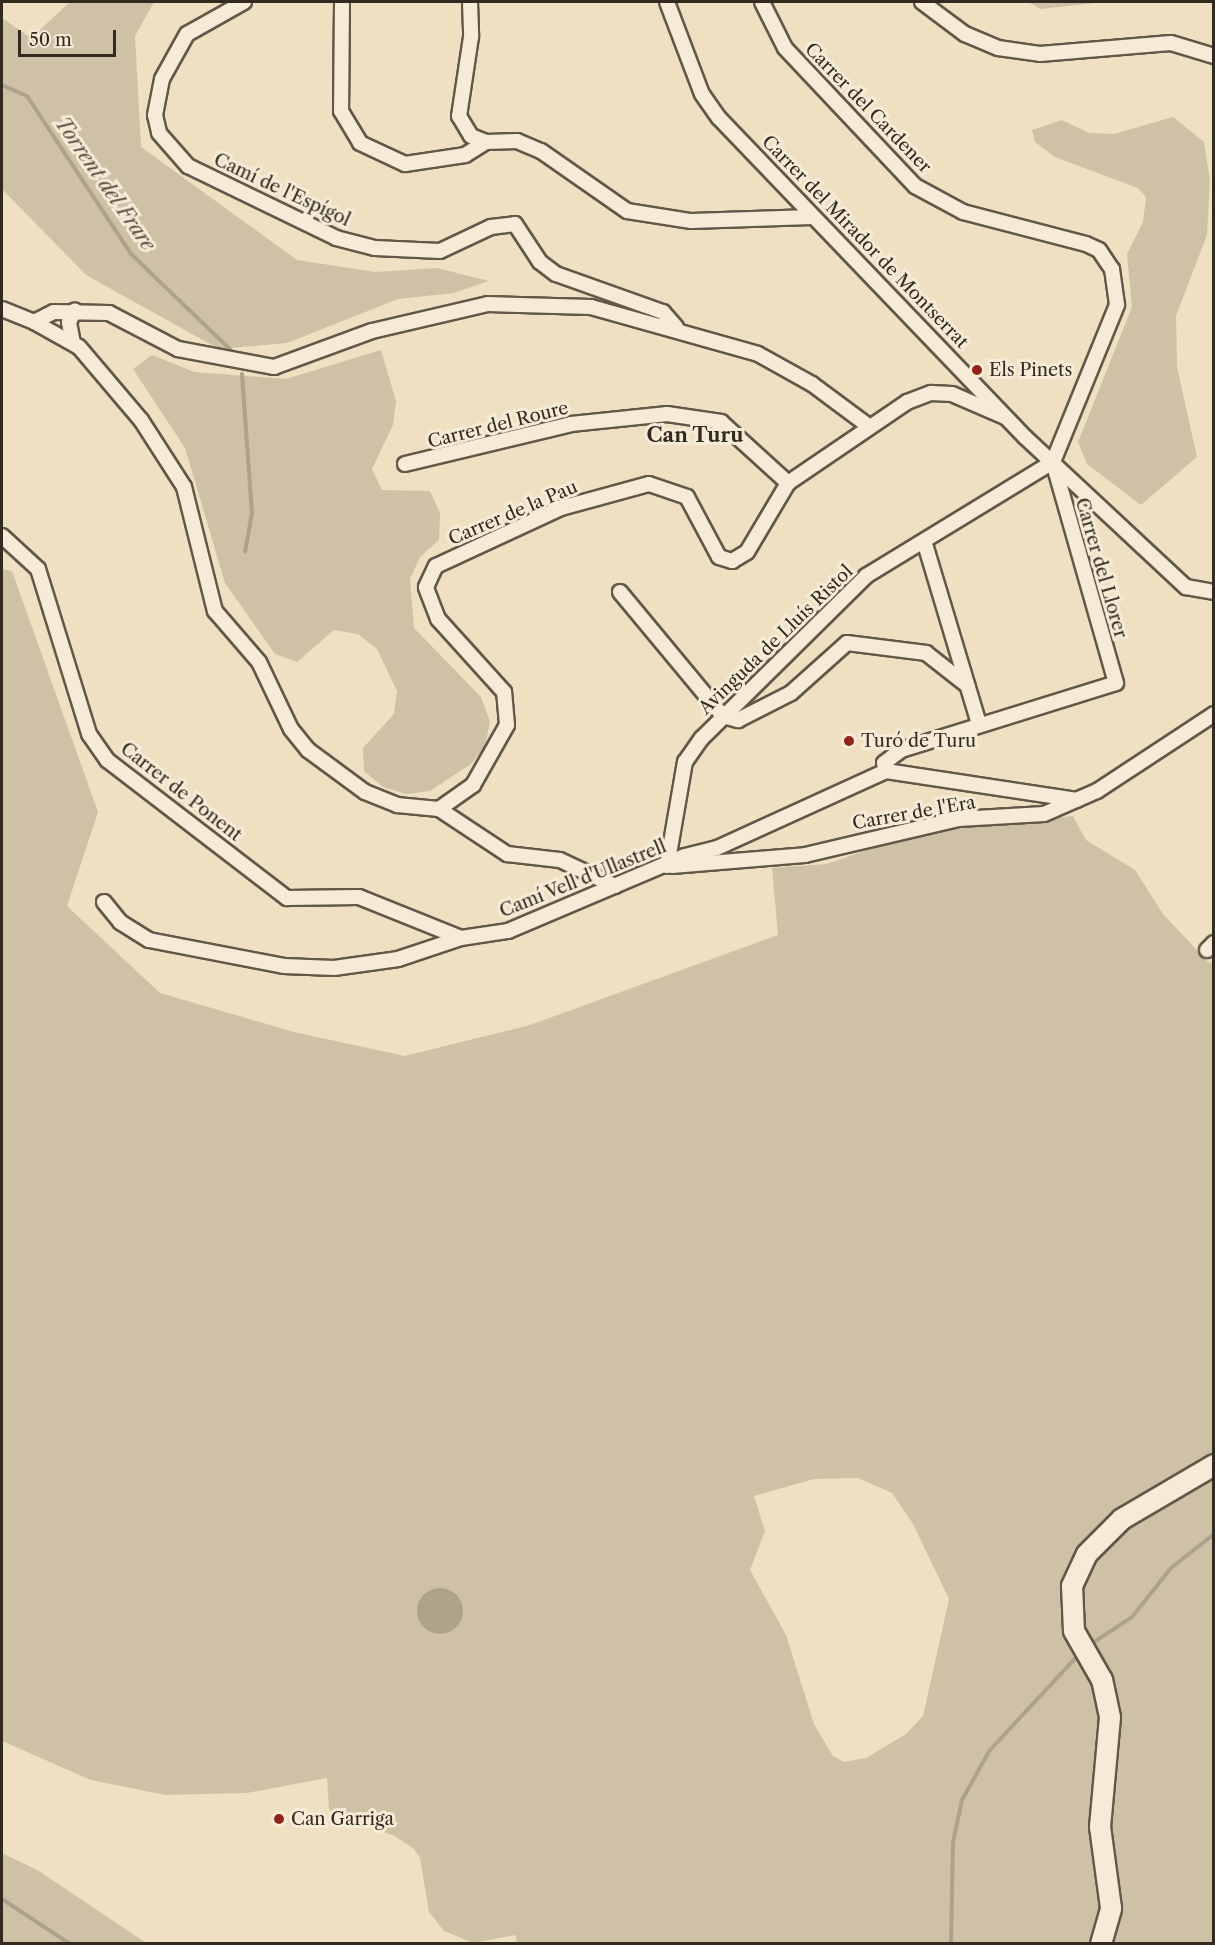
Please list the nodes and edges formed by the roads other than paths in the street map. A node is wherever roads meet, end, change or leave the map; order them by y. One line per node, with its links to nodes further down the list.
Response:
1 (244, 2): 13 (street, Camí de l'Espígol)
2 (342, 2): 8 (street)
3 (470, 2): 8 (street)
4 (667, 2): 9 (street, Carrer del Mirador de Montserrat)
5 (762, 2): 17 (street, Carrer del Cardener)
6 (922, 2): 7 (street)
7 (1214, 56)
8 (486, 142): 9 (street)
9 (812, 217): 15 (street, Carrer del Mirador de Montserrat)
10 (2, 309): 12 (street)
11 (75, 310): 12 (street); 13 (street); 14 (street)
12 (34, 322): 14 (street)
13 (676, 327): 16 (street)
14 (73, 343): 30 (street)
15 (1005, 417): 16 (street, Carrer de la Pau); 17 (street, Carrer del Mirador de Montserrat)
16 (867, 425): 19 (street, Carrer de la Pau)
17 (1053, 462): 21 (street, Avinguda de Lluís Ristol); 23 (street, Carrer del Mirador de Montserrat); 27 (street, Carrer del Llorer)
18 (405, 464): 19 (street, Carrer del Roure)
19 (788, 483): 30 (street, Carrer de la Pau)
20 (2, 536): 34 (street, Carrer de Ponent)
21 (925, 544): 24 (street); 26 (street, Avinguda de Lluís Ristol)
22 (620, 592): 26 (street)
23 (1214, 592)
24 (968, 686): 26 (street); 27 (street)
25 (1214, 714): 29 (street, Carrer de l'Era)
26 (723, 716): 31 (street, Avinguda de Lluís Ristol)
27 (979, 724): 28 (street)
28 (886, 771): 29 (street); 31 (street, Camí Vell d'Ullastrell)
29 (1077, 800): 31 (street, Carrer de l'Era)
30 (439, 809): 32 (street)
31 (667, 866): 32 (street, Camí Vell d'Ullastrell)
32 (615, 886): 34 (street, Camí Vell d'Ullastrell)
33 (104, 902): 34 (street, Camí Vell d'Ullastrell)
34 (461, 938)
35 (1214, 1465): 36 (street)
36 (1101, 1944)

